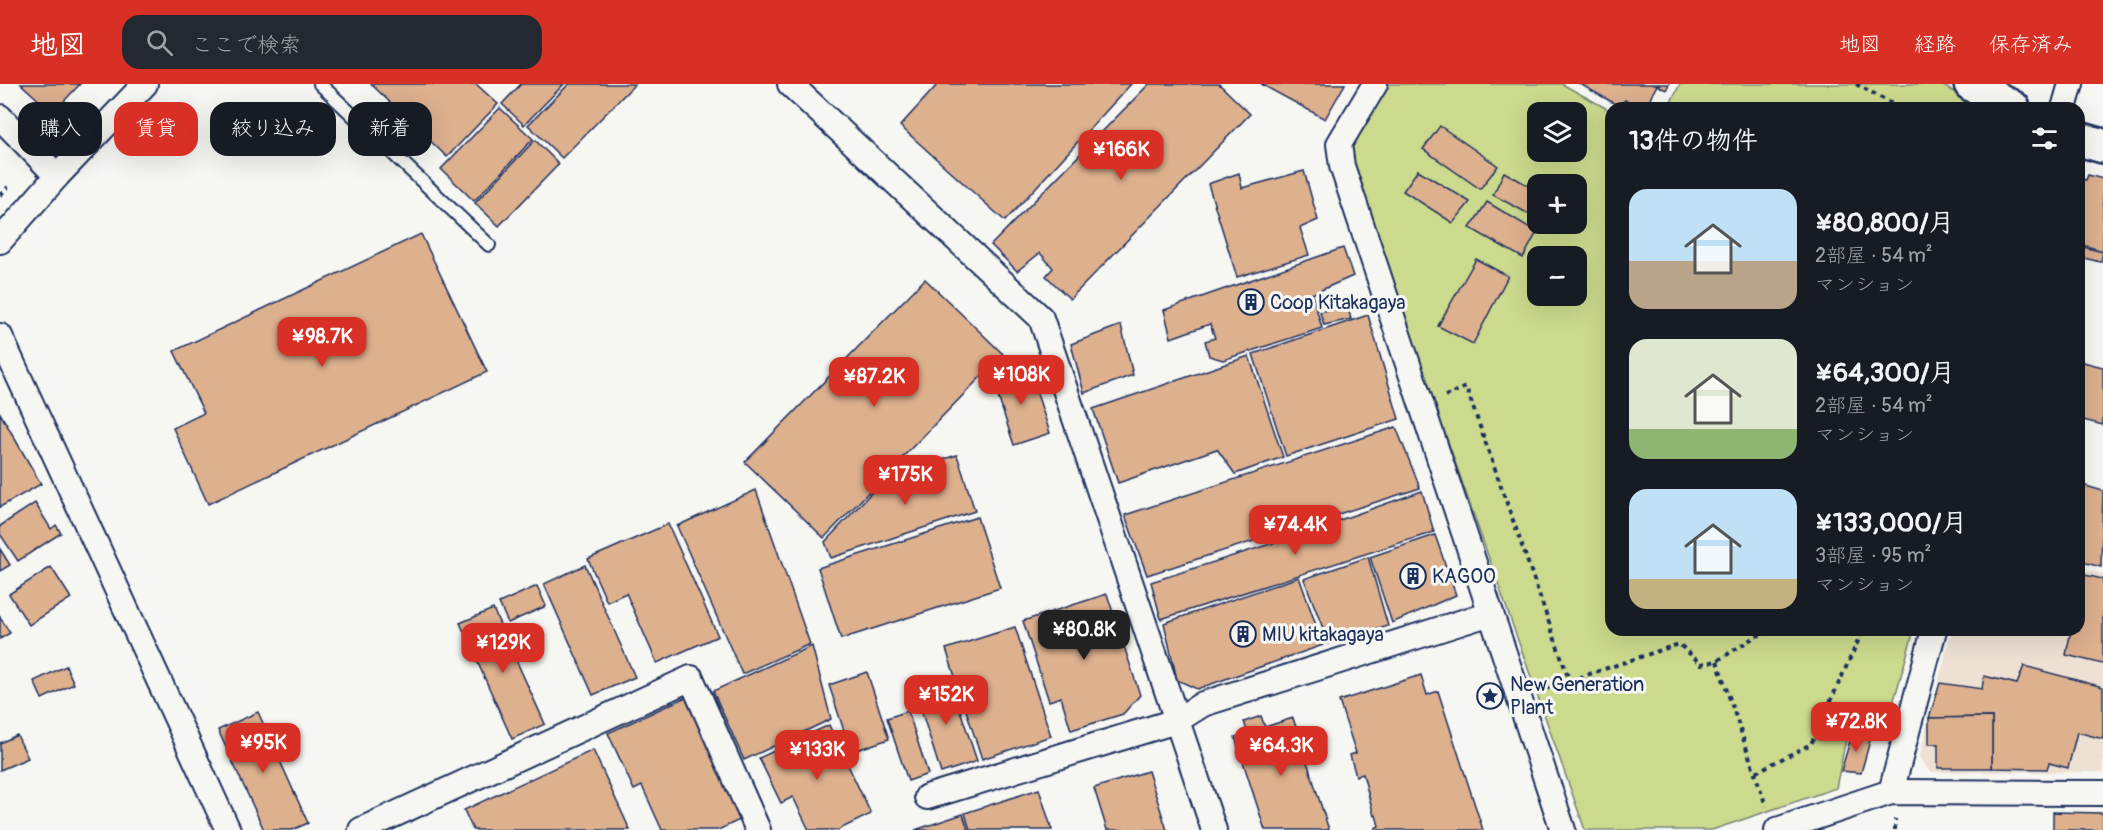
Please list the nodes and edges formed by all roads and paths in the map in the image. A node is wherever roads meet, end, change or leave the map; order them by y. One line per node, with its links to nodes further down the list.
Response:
1 (145, 84): 14 (street)
2 (320, 84): 16 (lane)
3 (790, 84): 26 (street)
4 (1375, 84): 18 (street)
5 (1856, 84): 8 (path)
6 (1971, 84): 9 (street)
7 (2071, 84): 10 (street)
8 (1889, 102)
9 (2002, 102)
10 (2066, 102)
11 (0, 117): 14 (street)
12 (2085, 141): 13 (street)
13 (2103, 146)
14 (57, 176): 15 (street)
15 (0, 241)
16 (489, 245)
17 (0, 336): 32 (street)
18 (1422, 406): 19 (street); 24 (path)
19 (1491, 612): 25 (street); 26 (street)
20 (1756, 636): 23 (path)
21 (1860, 636): 27 (path)
22 (1932, 636): 28 (street)
23 (1717, 660): 24 (path); 27 (path)
24 (1570, 682): 25 (path)
25 (1519, 696): 36 (street)
26 (1176, 721): 30 (street); 35 (street)
27 (1756, 772): 31 (path)
28 (1891, 792): 29 (street); 37 (street)
29 (2103, 793)
30 (927, 797)
31 (1767, 806)
32 (228, 830)
33 (361, 830): 34 (street)
34 (758, 830)
35 (1214, 830)
36 (1563, 830)
37 (1777, 830)

